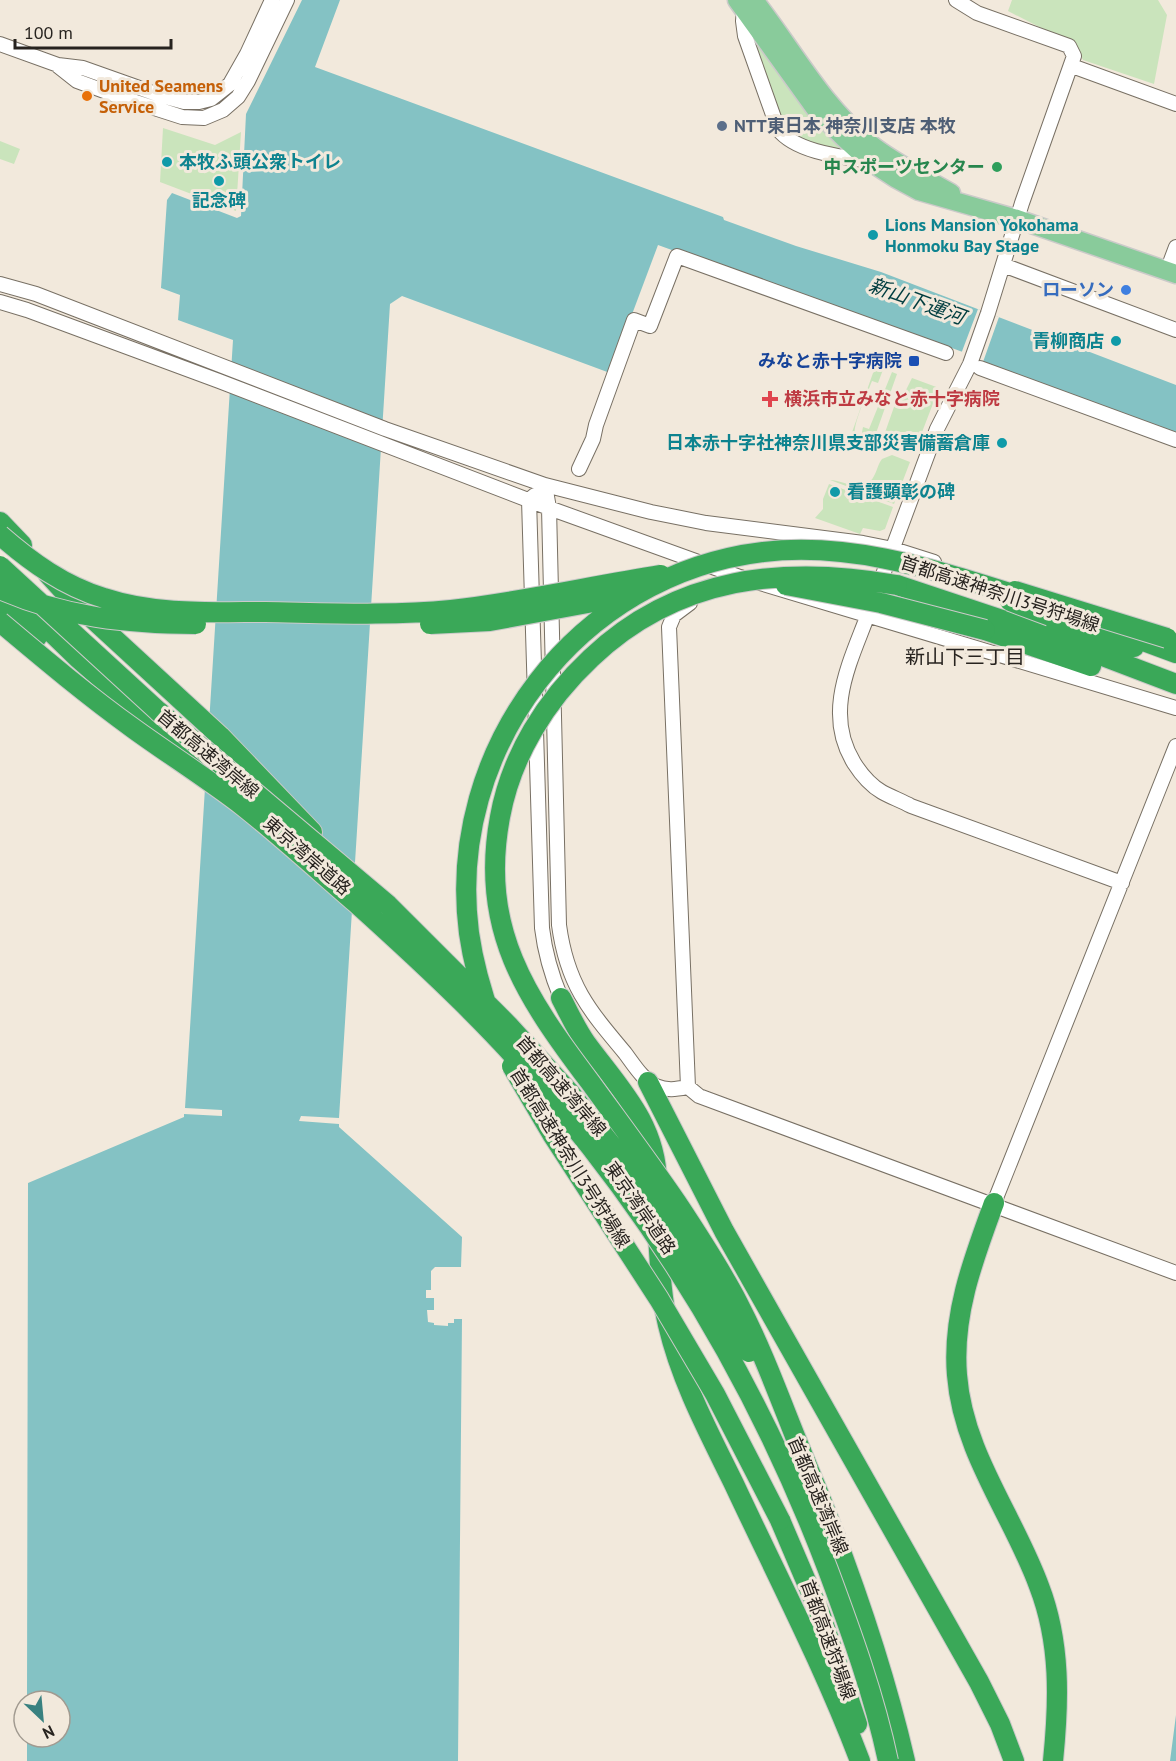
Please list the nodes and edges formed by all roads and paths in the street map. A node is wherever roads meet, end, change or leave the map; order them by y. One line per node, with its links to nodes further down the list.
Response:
1 (272, 0): 6 (street)
2 (287, 0): 6 (street)
3 (956, 0): 7 (street)
4 (745, 3): 9 (main road); 9 (street); 10 (main road)
5 (0, 44): 6 (street)
6 (58, 65)
7 (1072, 66): 8 (street); 11 (street)
8 (1176, 104)
9 (869, 160): 10 (main road)
10 (974, 206): 11 (main road)
11 (1017, 219): 13 (street); 14 (main road)
12 (1176, 247): 14 (street)
13 (1003, 265): 17 (street); 19 (street)
14 (1172, 273)
15 (0, 285): 22 (street)
16 (0, 302): 23 (street)
17 (1176, 330)
18 (946, 353): 21 (street)
19 (976, 363): 20 (street); 28 (street)
20 (1176, 440)
21 (579, 469)
22 (545, 485): 23 (street); 24 (street); 28 (street)
23 (529, 500): 24 (street); 52 (street)
24 (549, 508): 32 (street); 53 (street)
25 (0, 512): 29 (highway)
26 (0, 522): 29 (highway)
27 (0, 535): 39 (highway, bridge)
28 (892, 549): 37 (street); 40 (street)
29 (26, 550): 50 (highway, bridge)
30 (867, 556): 41 (highway, 首都高速神奈川3号狩場線, bridge); 42 (highway, bridge); 58 (highway, 首都高速神奈川3号狩場線, bridge)
31 (0, 566): 50 (highway, 首都高速湾岸線, bridge)
32 (720, 569): 37 (street); 54 (street)
33 (0, 581): 62 (highway, 東京湾岸道路, bridge)
34 (897, 585): 43 (highway); 44 (highway, 首都高速神奈川3号狩場線); 57 (highway, 首都高速神奈川3号狩場線, bridge)
35 (0, 591): 45 (highway, bridge); 47 (highway, 東京湾岸道路); 49 (highway, 首都高速湾岸線, bridge)
36 (0, 603): 47 (highway)
37 (868, 616): 46 (street); 51 (street)
38 (0, 622): 49 (highway, bridge)
39 (1176, 642)
40 (1176, 648)
41 (1176, 653)
42 (1176, 662)
43 (1176, 671)
44 (1176, 684)
45 (1176, 694)
46 (1176, 708)
47 (127, 711): 61 (highway, 東京湾岸道路, bridge)
48 (1176, 746): 51 (street)
49 (243, 806): 62 (highway, 首都高速湾岸線, bridge)
50 (354, 874): 57 (highway, 首都高速湾岸線, bridge)
51 (1122, 883): 55 (street)
52 (561, 998): 59 (highway, bridge)
53 (648, 1082): 54 (street); 64 (highway)
54 (688, 1087): 55 (street)
55 (994, 1203): 56 (street); 65 (highway)
56 (1176, 1273)
57 (801, 1451): 63 (highway, 首都高速湾岸線)
58 (780, 1520): 60 (highway, 首都高速狩場線)
59 (860, 1761)
60 (869, 1761)
61 (881, 1761)
62 (888, 1761)
63 (905, 1761)
64 (1014, 1761)
65 (1053, 1761)

